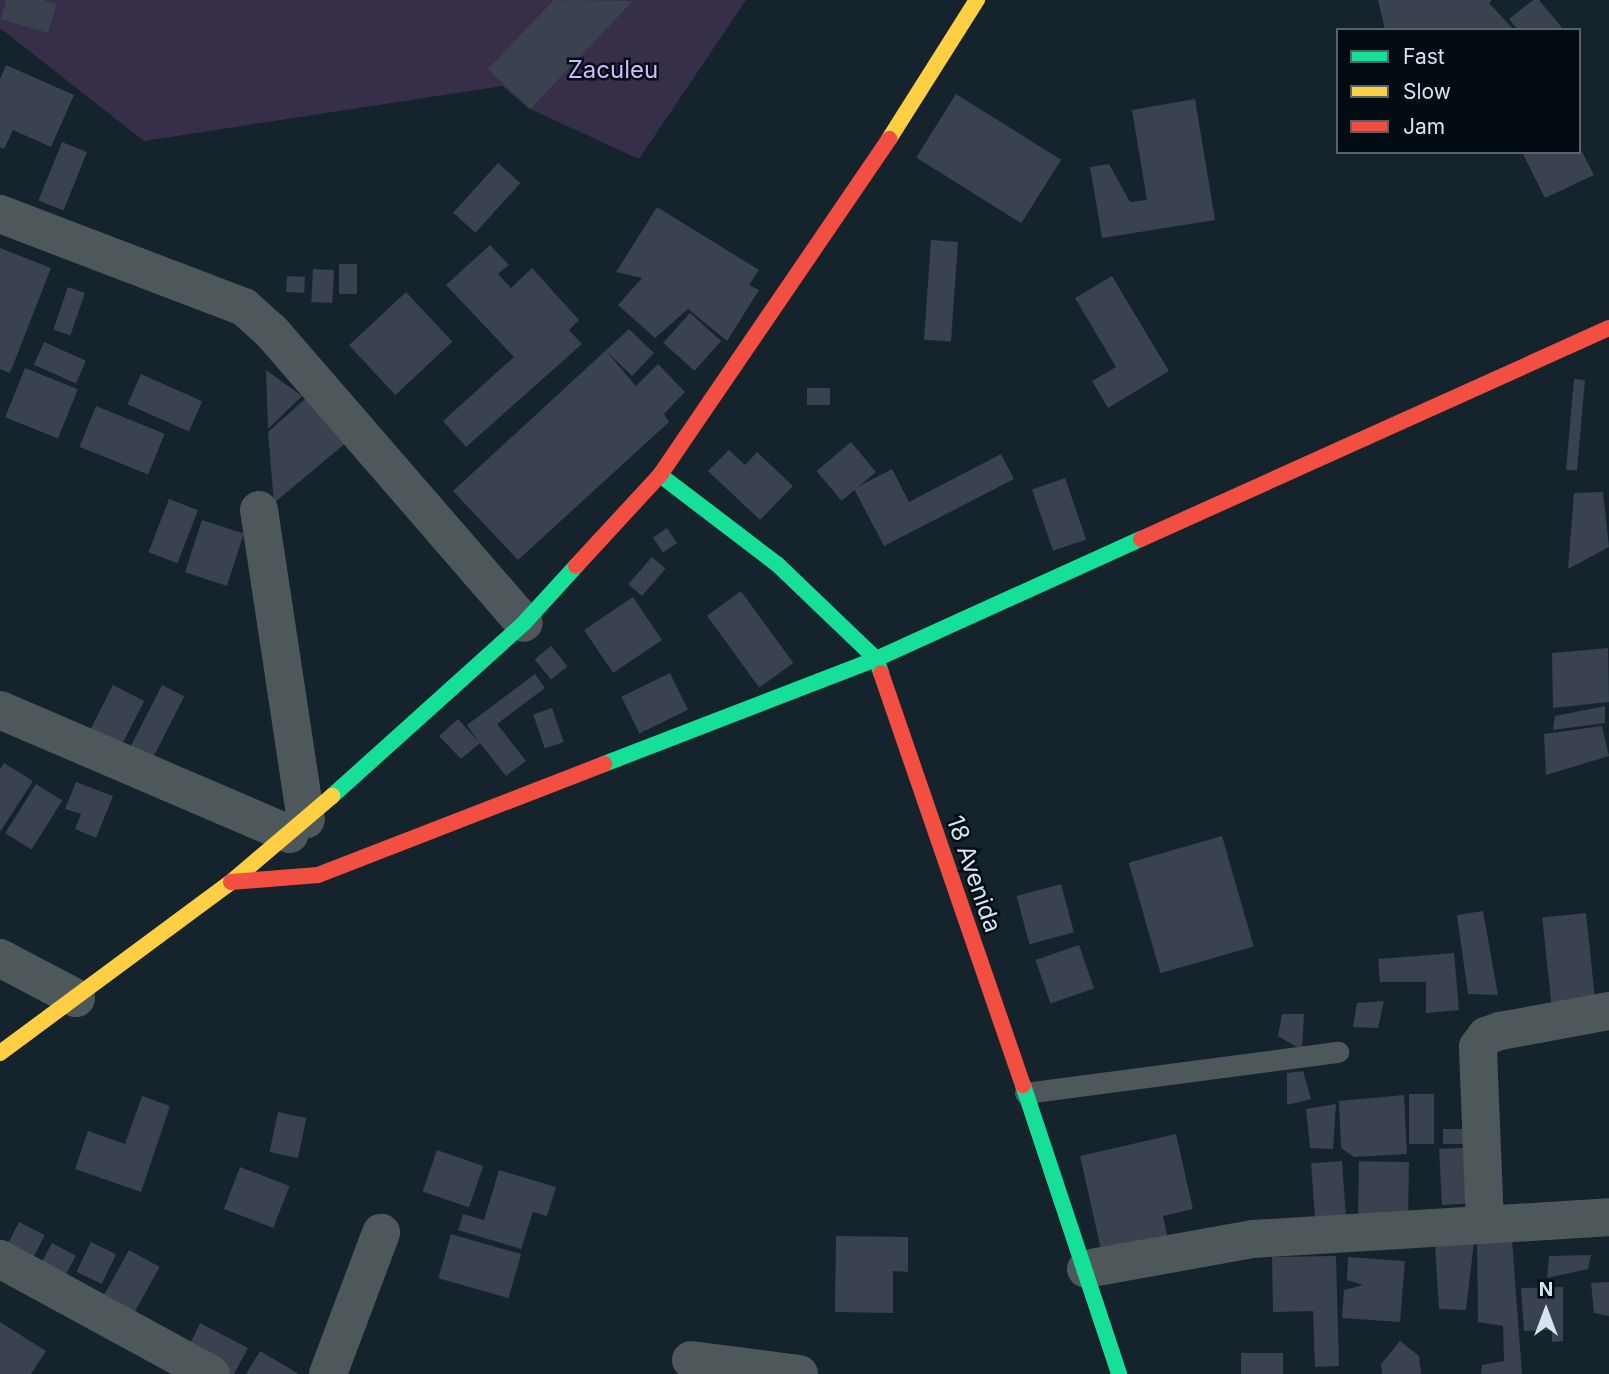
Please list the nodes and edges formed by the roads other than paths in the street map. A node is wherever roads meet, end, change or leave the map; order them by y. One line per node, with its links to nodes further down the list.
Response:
1 (978, 0): 4 (street)
2 (0, 214): 6 (street)
3 (1609, 328): 7 (street)
4 (660, 475): 6 (street); 7 (street, 18 Avenida)
5 (259, 510): 9 (street)
6 (524, 623): 9 (street)
7 (876, 659): 10 (street); 16 (street, 18 Avenida)
8 (0, 710): 9 (street)
9 (298, 827): 10 (street)
10 (231, 882): 12 (street)
11 (0, 958): 12 (street)
12 (76, 998): 15 (street)
13 (1609, 1011): 18 (street)
14 (1338, 1052): 16 (lane)
15 (0, 1054)
16 (1025, 1093): 21 (street, 18 Avenida)
17 (1609, 1217): 18 (street)
18 (1485, 1224): 21 (street)
19 (382, 1233): 24 (street)
20 (0, 1259): 23 (street)
21 (1086, 1269): 26 (street, 18 Avenida)
22 (691, 1360): 25 (street)
23 (211, 1374)
24 (328, 1374)
25 (799, 1374)
26 (1119, 1374)

